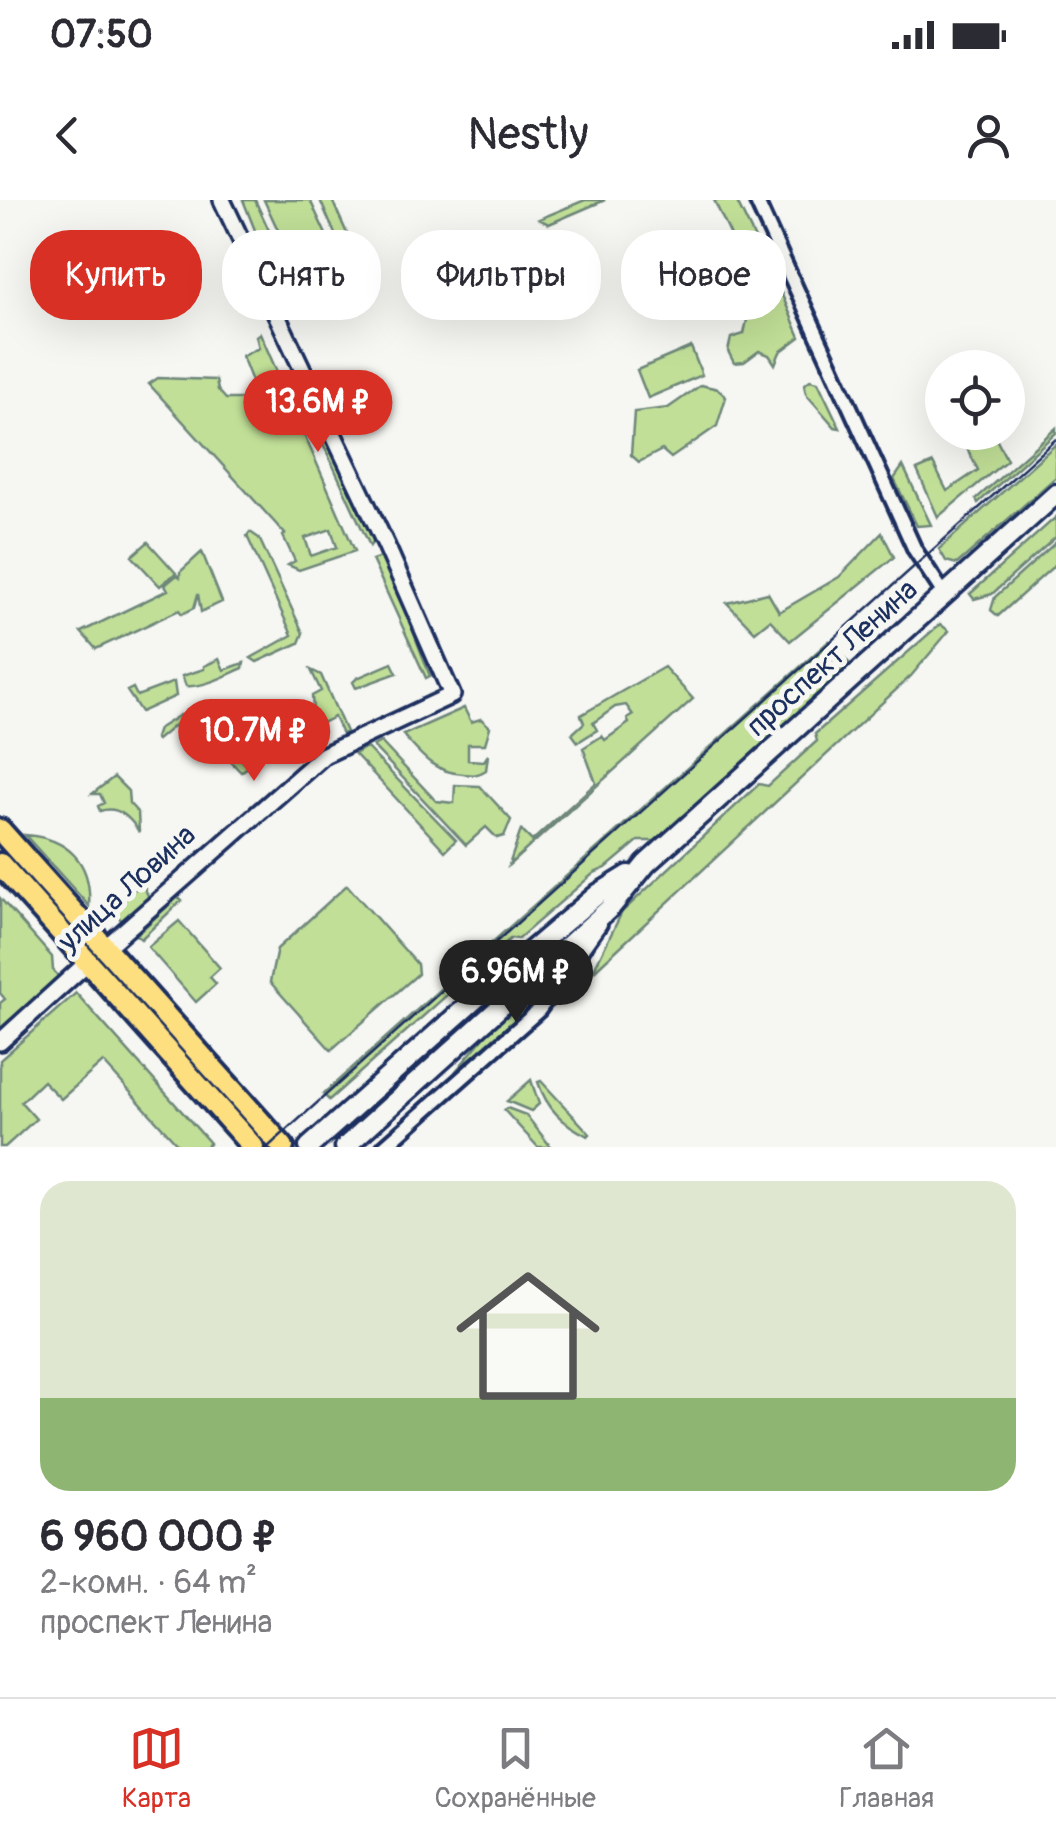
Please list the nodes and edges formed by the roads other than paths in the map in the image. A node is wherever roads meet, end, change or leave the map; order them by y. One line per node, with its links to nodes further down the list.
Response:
1 (222, 200): 9 (street, улица Ловина)
2 (756, 200): 4 (street)
3 (1056, 494): 4 (main road, проспект Ленина)
4 (944, 594): 7 (main road, проспект Ленина)
5 (0, 830): 9 (main road)
6 (0, 864): 10 (main road)
7 (646, 864): 8 (main road, проспект Ленина); 14 (main road, проспект Ленина)
8 (610, 907): 15 (main road, проспект Ленина); 16 (street)
9 (104, 948): 10 (main road, улица Ловина); 13 (main road)
10 (88, 962): 11 (street, улица Ловина); 12 (main road)
11 (0, 1042)
12 (253, 1147)
13 (282, 1147)
14 (309, 1147)
15 (345, 1147)
16 (384, 1147)

